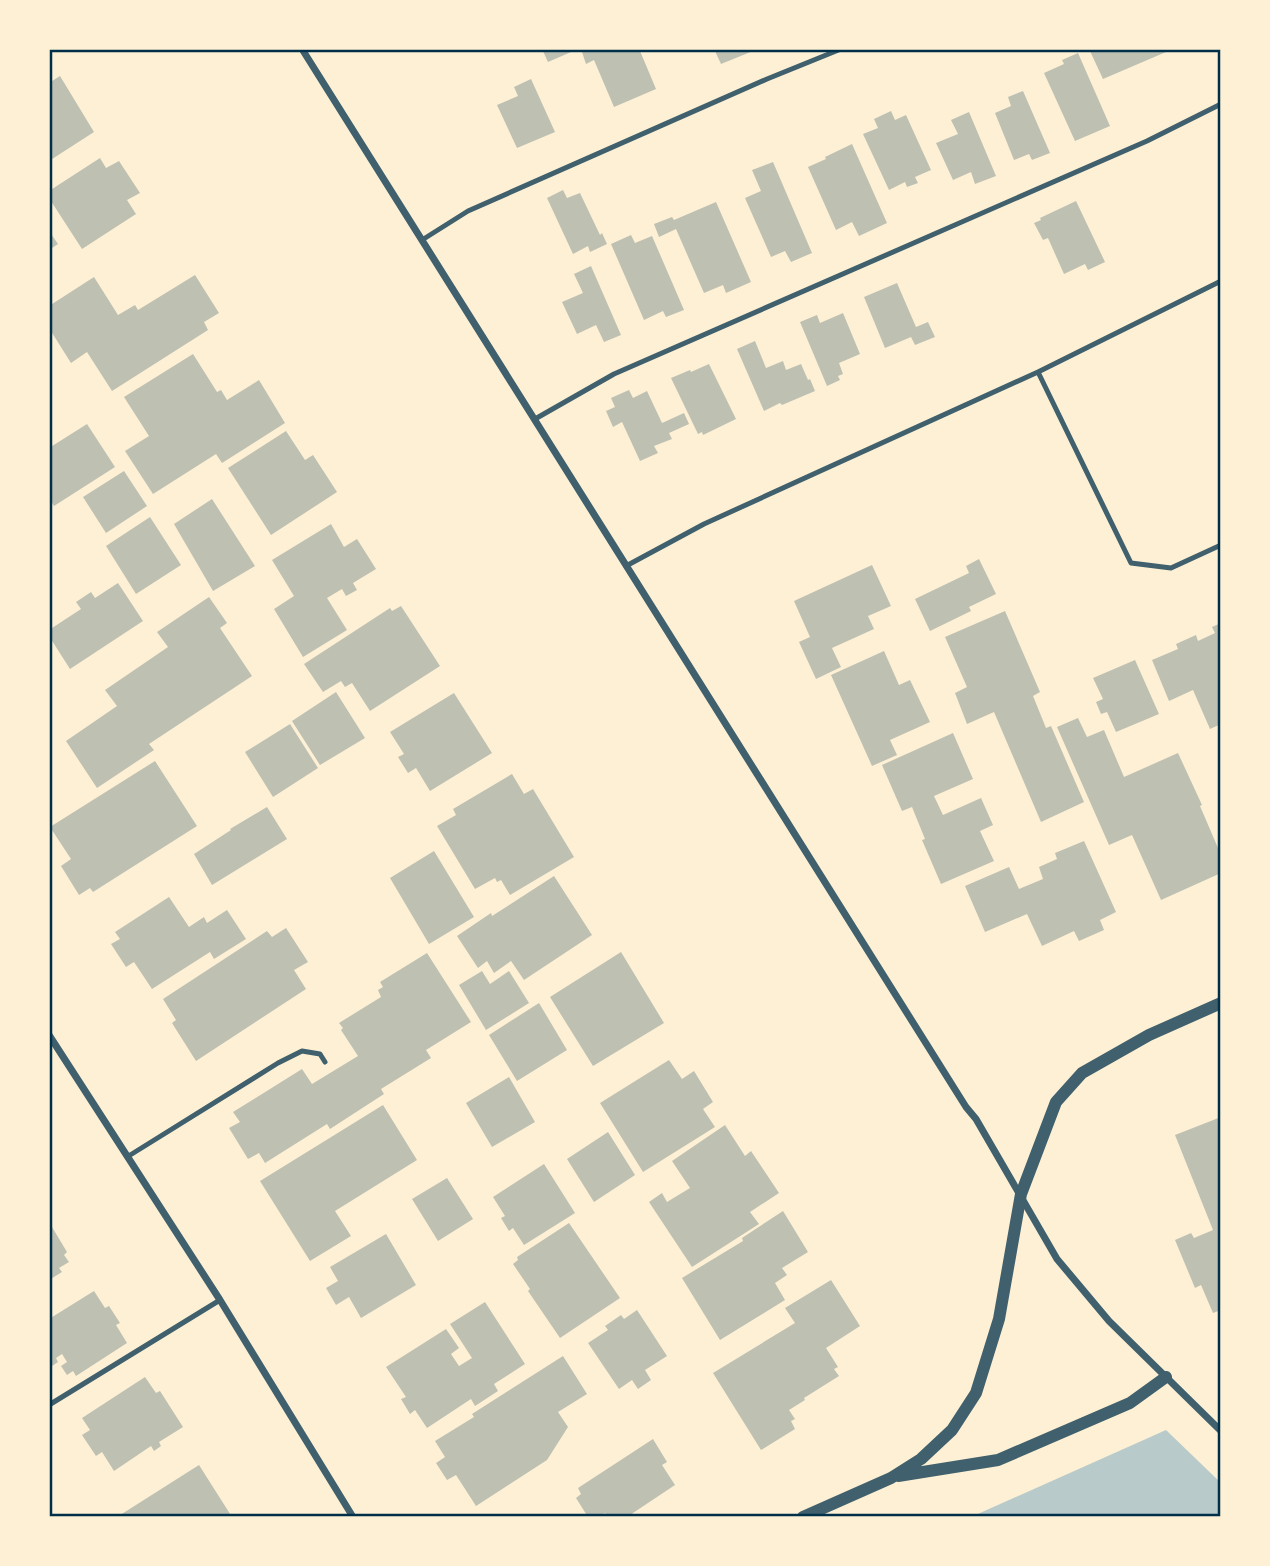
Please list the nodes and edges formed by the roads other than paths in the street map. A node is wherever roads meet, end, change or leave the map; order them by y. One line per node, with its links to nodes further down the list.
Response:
1 (302, 49): 4 (street)
2 (841, 49): 4 (lane)
3 (1221, 104): 7 (lane)
4 (422, 240): 7 (street)
5 (1221, 281): 6 (lane)
6 (1038, 372): 8 (lane); 9 (lane)
7 (535, 419): 9 (street)
8 (1221, 545)
9 (626, 566): 14 (street)
10 (1221, 1003): 14 (street)
11 (49, 1035): 13 (street)
12 (325, 1062): 13 (lane)
13 (127, 1157): 15 (street)
14 (1021, 1195): 16 (street); 19 (street)
15 (220, 1300): 17 (lane); 20 (street)
16 (1166, 1377): 18 (street); 19 (street)
17 (49, 1405)
18 (1221, 1431)
19 (891, 1478): 21 (street)
20 (353, 1517)
21 (803, 1517)

